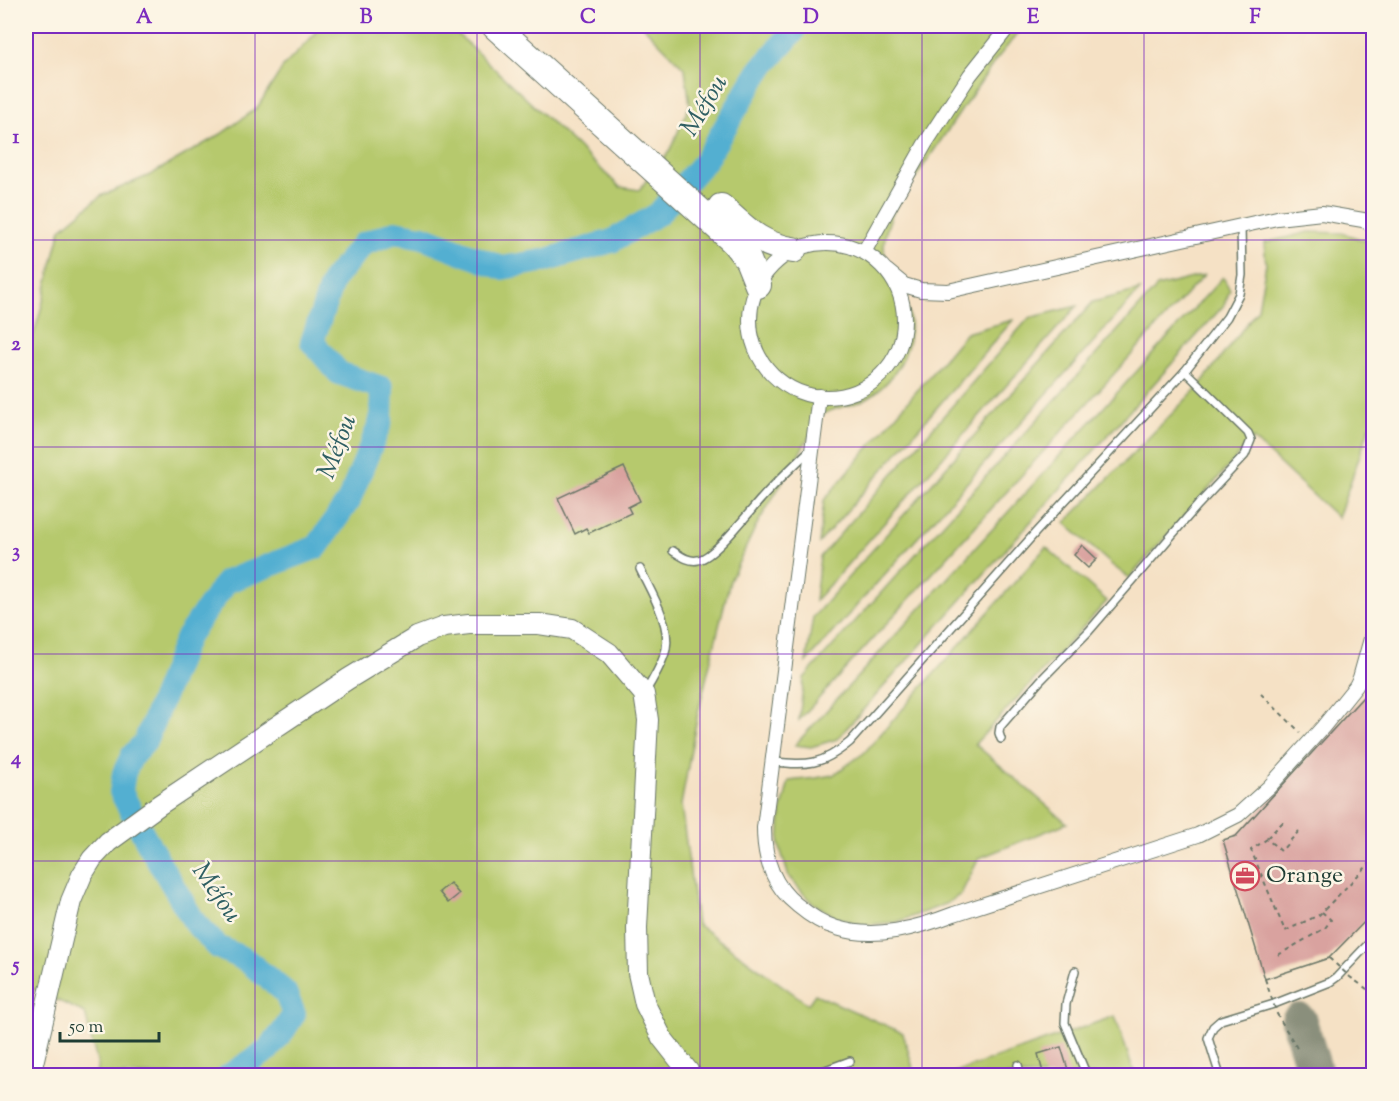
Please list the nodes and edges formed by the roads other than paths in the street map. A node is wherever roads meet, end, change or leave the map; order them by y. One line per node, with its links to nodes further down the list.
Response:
1 (495, 26): 4 (highway)
2 (520, 26): 4 (highway)
3 (1009, 26): 9 (street)
4 (619, 128): 7 (highway)
5 (1241, 226): 6 (street); 10 (street); 12 (lane)
6 (1374, 226)
7 (738, 234): 8 (highway); 11 (highway)
8 (793, 250): 9 (street); 11 (street)
9 (864, 252): 10 (street)
10 (886, 271): 13 (street)
11 (758, 285): 13 (street)
12 (1185, 371): 19 (lane); 20 (lane)
13 (819, 396): 14 (street)
14 (812, 448): 15 (lane); 20 (street)
15 (673, 551)
16 (640, 569): 18 (lane)
17 (1374, 628): 20 (street)
18 (644, 694): 25 (main road); 26 (main road)
19 (1001, 739)
20 (773, 762)
21 (1374, 938): 30 (lane)
22 (1075, 971): 29 (lane)
23 (850, 1061): 27 (lane)
24 (1018, 1065): 28 (lane)
25 (30, 1076)
26 (692, 1076)
27 (809, 1076)
28 (1021, 1076)
29 (1087, 1076)
30 (1220, 1076)

